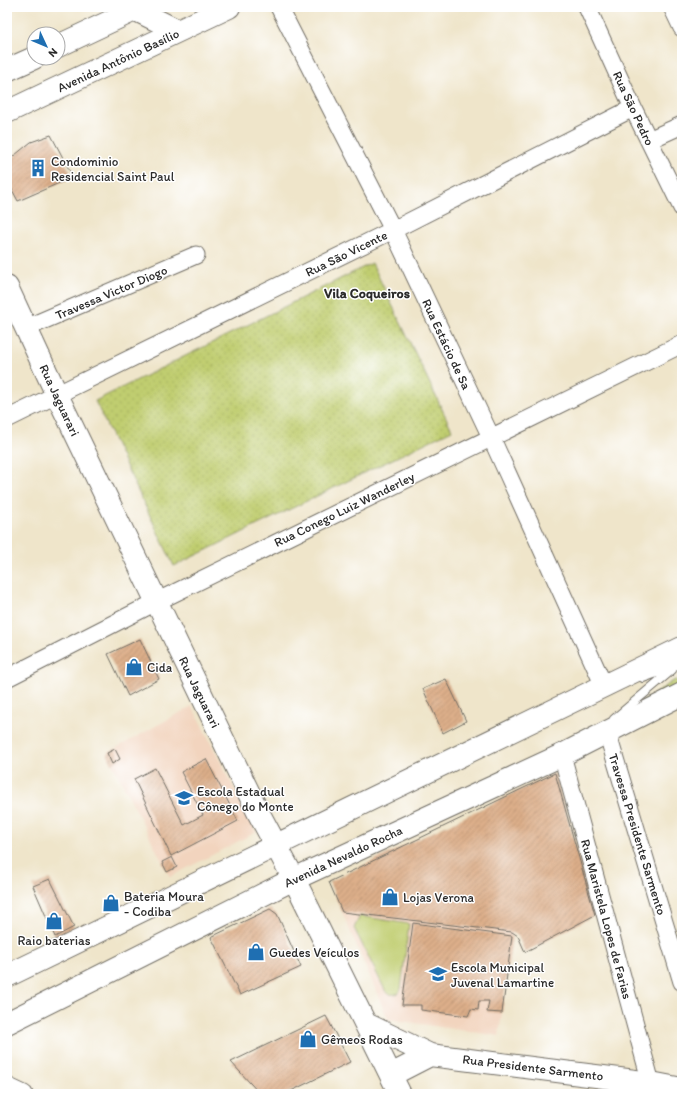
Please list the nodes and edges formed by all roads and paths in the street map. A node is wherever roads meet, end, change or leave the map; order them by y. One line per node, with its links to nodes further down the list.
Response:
1 (229, 7): 7 (main road, Avenida Antônio Basílio)
2 (279, 7): 16 (street, Rua Estácio de Sa)
3 (587, 7): 11 (street, Rua São Pedro)
4 (672, 7): 6 (street)
5 (139, 8): 7 (main road); 8 (main road)
6 (682, 28)
7 (178, 31): 12 (main road, Avenida Antônio Basílio)
8 (66, 42)
9 (26, 62): 10 (main road)
10 (7, 70)
11 (633, 108): 14 (street, Rua São Pedro); 16 (street, Rua São Vicente)
12 (7, 112)
13 (682, 126): 14 (street)
14 (649, 140): 15 (street, Rua São Pedro)
15 (682, 208)
16 (393, 230): 21 (street, Rua São Vicente); 23 (street, Rua Estácio de Sa)
17 (196, 255): 19 (street, Travessa Victor Diogo)
18 (7, 287): 19 (main road, Rua Jaguarari)
19 (26, 328): 21 (main road, Rua Jaguarari)
20 (682, 344): 23 (street, Rua Conego Luiz Wanderley)
21 (57, 395): 22 (street, Rua São Vicente); 24 (main road, Rua Jaguarari)
22 (7, 419)
23 (491, 437): 24 (street, Rua Conego Luiz Wanderley); 27 (street, Rua Estácio de Sa)
24 (156, 602): 26 (street, Rua Conego Luiz Wanderley); 33 (main road, Rua Jaguarari)
25 (680, 659): 27 (main road); 29 (lane); 31 (lane)
26 (7, 678)
27 (604, 686): 29 (main road)
28 (682, 694): 30 (main road, Avenida Nevaldo Rocha)
29 (567, 704): 33 (main road)
30 (607, 732): 31 (main road, Avenida Nevaldo Rocha); 36 (street, Travessa Presidente Sarmento)
31 (586, 742): 32 (main road, Avenida Nevaldo Rocha)
32 (562, 754): 34 (main road, Avenida Nevaldo Rocha); 40 (street, Rua Maristela Lopes de Farias)
33 (276, 846): 34 (main road, Rua Jaguarari); 35 (main road)
34 (294, 879): 37 (main road, Avenida Nevaldo Rocha); 38 (main road, Rua Jaguarari)
35 (7, 976)
36 (682, 982)
37 (7, 1023)
38 (366, 1024): 39 (main road, Rua Presidente Sarmento); 41 (main road, Rua Jaguarari)
39 (430, 1055): 40 (main road, Rua Presidente Sarmento); 41 (main road)
40 (651, 1083): 43 (main road, Rua Presidente Sarmento)
41 (395, 1085)
42 (7, 1086): 44 (street)
43 (682, 1089)
44 (24, 1094)

